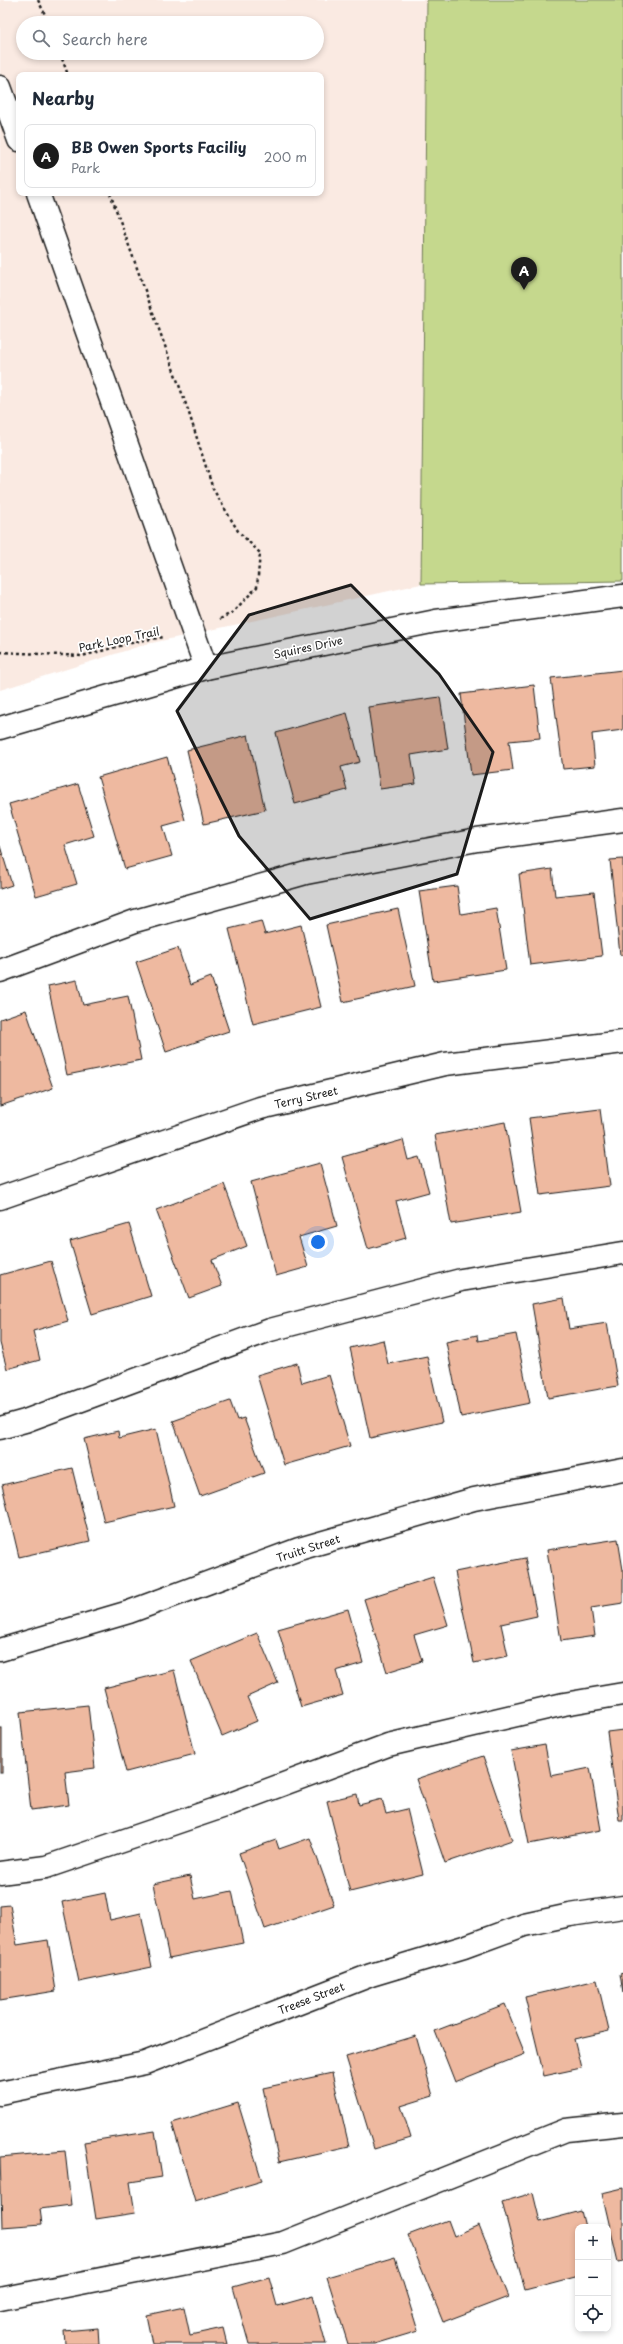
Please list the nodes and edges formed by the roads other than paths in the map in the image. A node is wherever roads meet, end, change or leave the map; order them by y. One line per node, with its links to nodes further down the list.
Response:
1 (0, 87): 2 (street)
2 (16, 132)
3 (39, 196): 5 (street)
4 (623, 596): 5 (street, Squires Drive)
5 (206, 668): 6 (street, Squires Drive)
6 (0, 728)
7 (623, 820): 8 (street)
8 (0, 970)
9 (623, 1042): 10 (street, Terry Street)
10 (0, 1198)
11 (623, 1253): 12 (street)
12 (0, 1428)
13 (623, 1470): 14 (street, Truitt Street)
14 (0, 1650)
15 (623, 1694): 16 (street)
16 (0, 1873)
17 (623, 1907): 18 (street, Treese Street)
18 (0, 2093)
19 (623, 2124): 20 (street)
20 (0, 2299)

